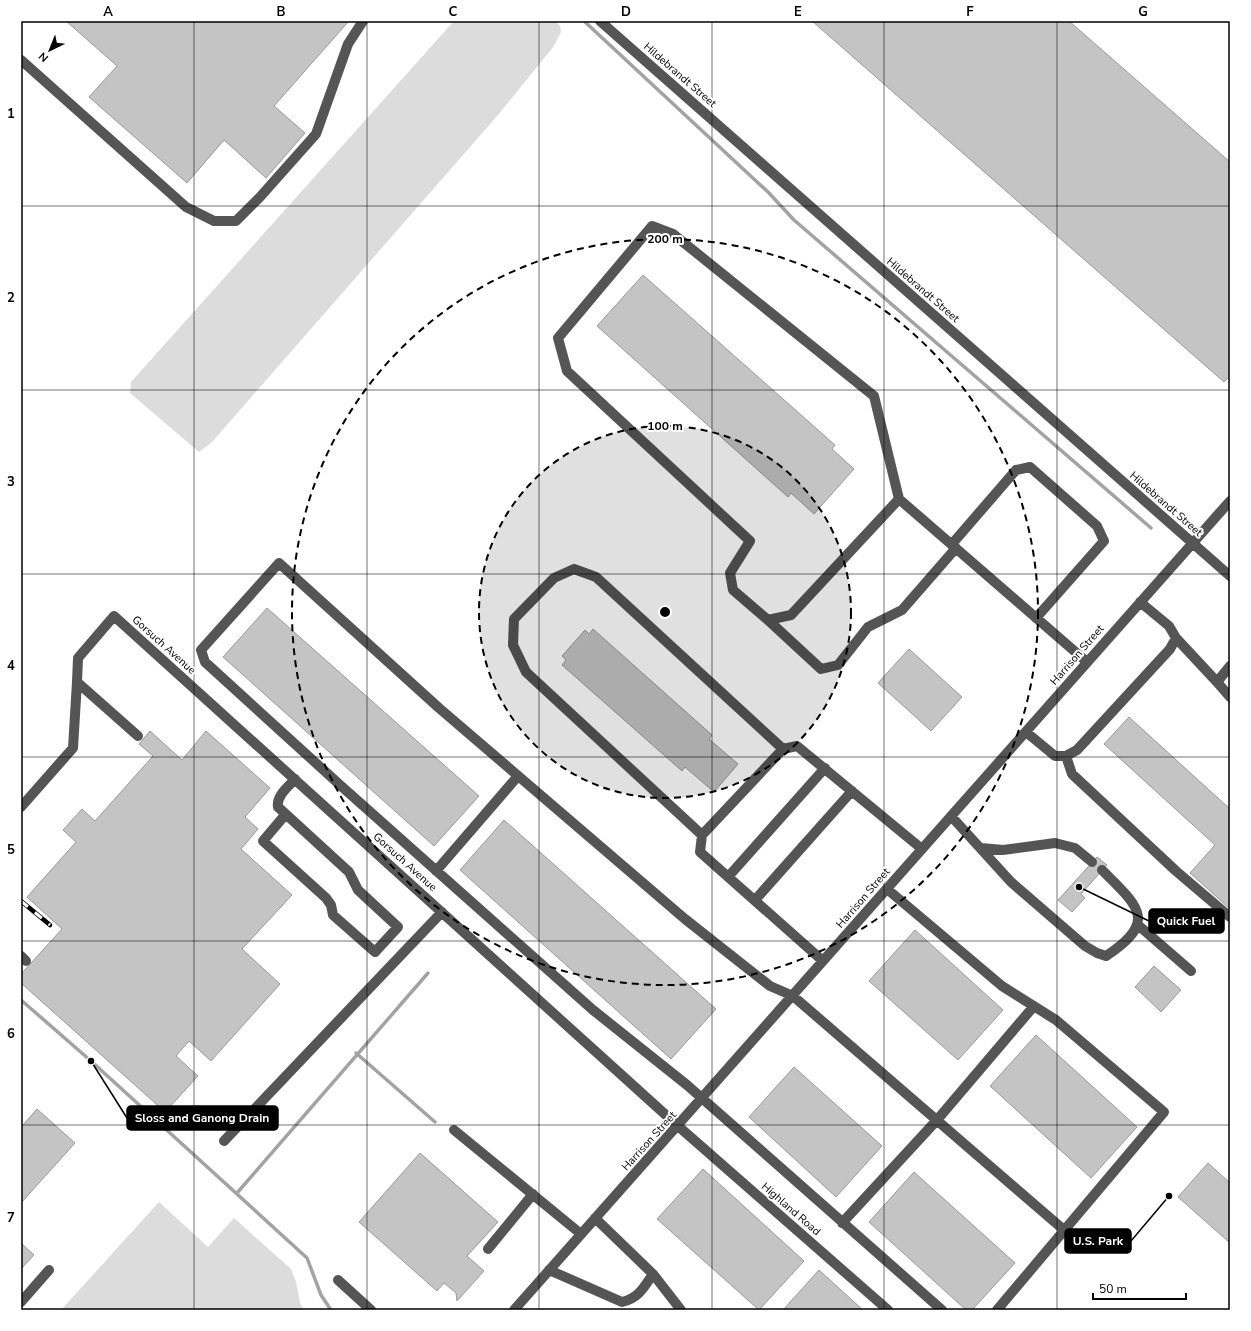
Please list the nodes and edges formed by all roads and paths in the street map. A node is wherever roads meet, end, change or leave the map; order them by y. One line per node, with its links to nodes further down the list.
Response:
1 (363, 21): 3 (street)
2 (600, 21): 6 (street, Hildebrandt Street)
3 (21, 60)
4 (899, 499): 7 (street); 11 (street); 11 (street)
5 (1230, 502): 6 (street, Harrison Street)
6 (1192, 543): 8 (street, Hildebrandt Street); 9 (street, Harrison Street)
7 (954, 546): 10 (street); 10 (street); 11 (street)
8 (1230, 576)
9 (1140, 602): 12 (street); 13 (street, Harrison Street)
10 (1036, 618): 13 (street)
11 (768, 620)
12 (1176, 638): 16 (street); 21 (street)
13 (1087, 662): 18 (street, Harrison Street)
14 (1230, 666): 16 (street)
15 (77, 682): 19 (street); 24 (street, Gorsuch Avenue); 26 (street)
16 (1217, 682): 17 (street)
17 (1230, 697)
18 (1026, 732): 21 (street); 28 (street, Harrison Street)
19 (138, 736)
20 (784, 749): 22 (street); 29 (street); 29 (street)
21 (1066, 756): 39 (street)
22 (825, 768): 25 (street); 35 (street)
23 (518, 776): 34 (street); 34 (street); 43 (street)
24 (295, 779): 27 (street); 38 (street, Gorsuch Avenue)
25 (852, 791): 31 (street); 37 (street)
26 (21, 807)
27 (285, 815): 27 (street)
28 (951, 816): 30 (street); 31 (street, Harrison Street)
29 (702, 835): 35 (street)
30 (981, 848): 32 (street); 40 (street)
31 (922, 849): 36 (street, Harrison Street)
32 (1092, 862)
33 (1102, 870): 40 (street)
34 (436, 871): 45 (street)
35 (728, 877): 37 (street)
36 (887, 889): 41 (street, Harrison Street); 44 (street)
37 (755, 900): 41 (street)
38 (442, 912): 47 (street, Gorsuch Avenue); 49 (street)
39 (1230, 917)
40 (1138, 925): 42 (street)
41 (823, 961): 43 (street, Harrison Street)
42 (1191, 971)
43 (793, 996): 45 (street, Harrison Street); 46 (street)
44 (1034, 1006): 46 (street); 53 (street)
45 (702, 1098): 47 (street, Harrison Street); 52 (street)
46 (937, 1120): 52 (street); 53 (street)
47 (678, 1126): 51 (street, Harrison Street); 64 (street, Highland Road)
48 (454, 1130): 50 (street)
49 (224, 1141)
50 (533, 1194): 54 (street); 55 (street)
51 (595, 1218): 54 (street, Harrison Street); 58 (street)
52 (842, 1223): 65 (street)
53 (1064, 1230): 66 (street)
54 (581, 1234): 57 (street, Harrison Street)
55 (488, 1249)
56 (49, 1270): 60 (street)
57 (549, 1270): 58 (street); 62 (street, Harrison Street)
58 (653, 1274): 63 (street)
59 (338, 1280): 61 (street)
60 (21, 1302)
61 (371, 1310)
62 (514, 1310)
63 (681, 1310)
64 (888, 1310)
65 (942, 1310)
66 (997, 1310)

